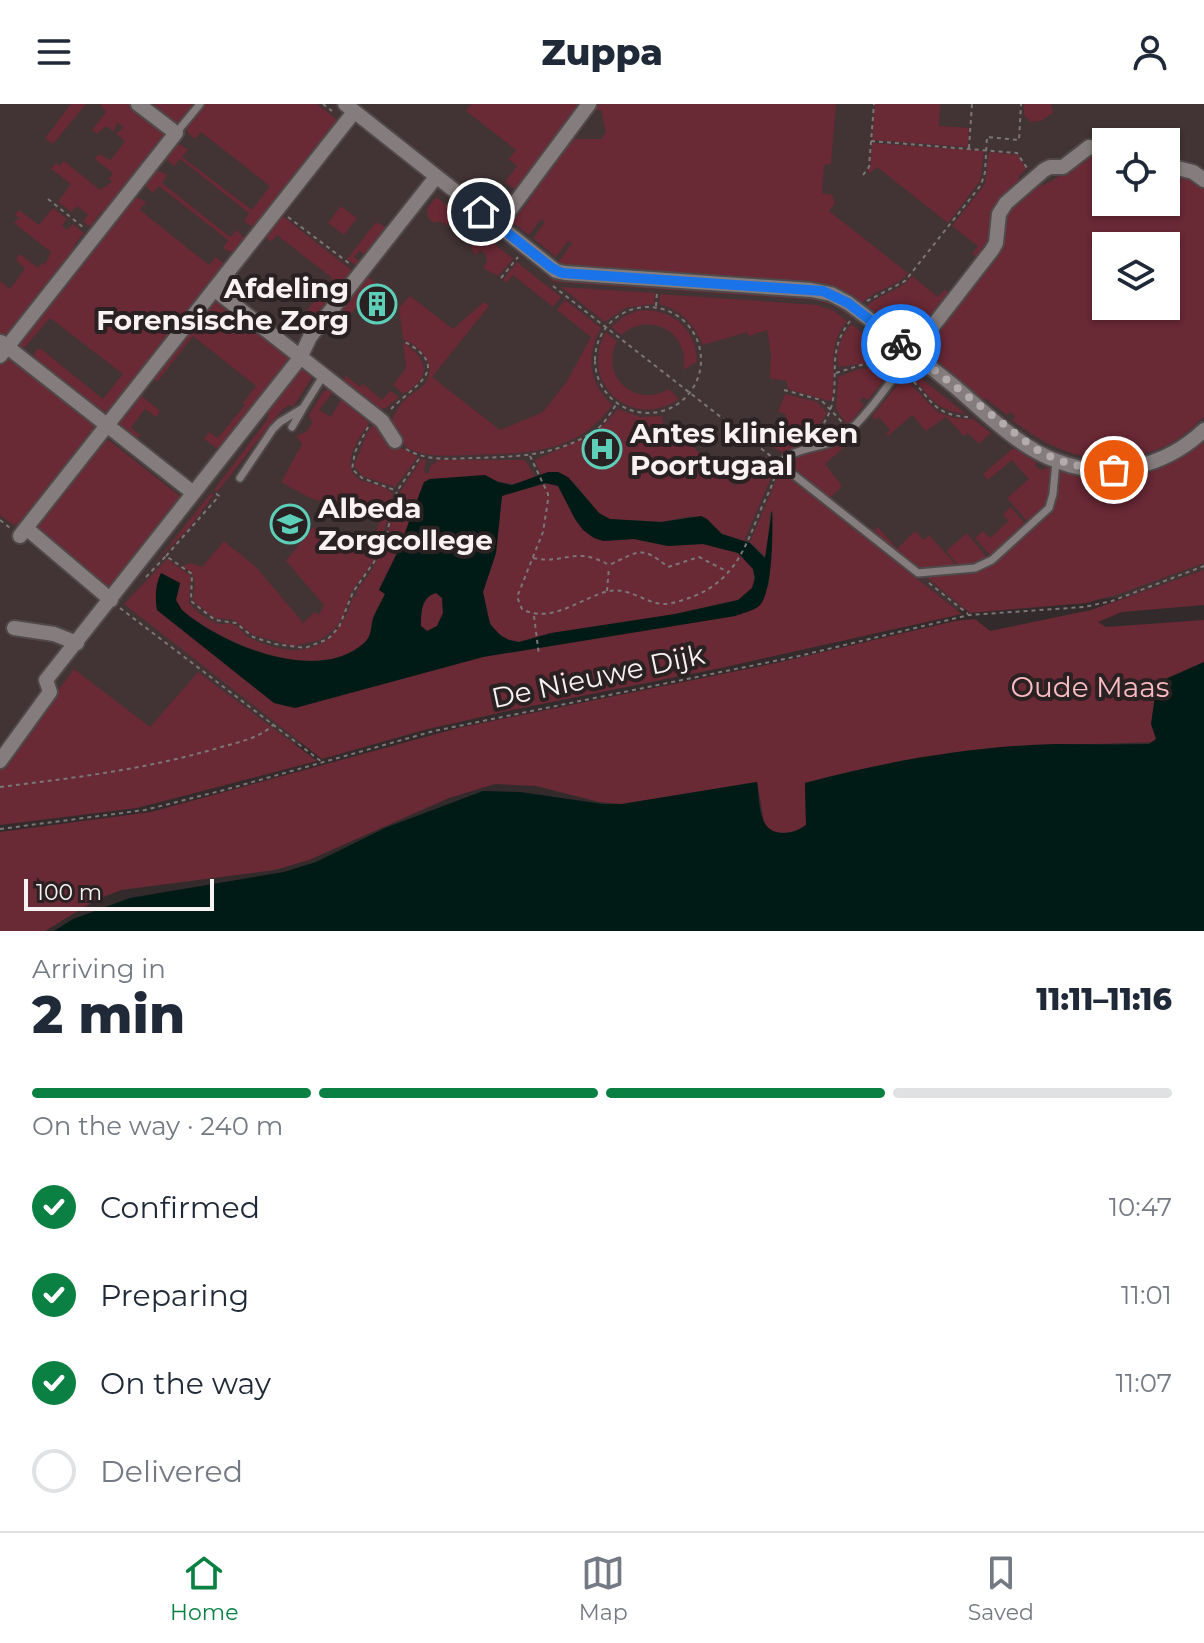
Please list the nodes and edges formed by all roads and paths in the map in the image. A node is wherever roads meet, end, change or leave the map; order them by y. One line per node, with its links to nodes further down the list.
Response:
1 (200, 104): 8 (lane)
2 (589, 104): 20 (street)
3 (874, 104): 9 (path)
4 (972, 104): 11 (path)
5 (1021, 104): 12 (path)
6 (144, 106): 8 (street)
7 (349, 108): 15 (street); 19 (street)
8 (176, 133): 21 (street)
9 (871, 141): 11 (path); 14 (path)
10 (1092, 147): 16 (street)
11 (969, 149): 12 (path)
12 (987, 150): 16 (path); 30 (path)
13 (1180, 169): 17 (street)
14 (863, 175)
15 (436, 177): 20 (street); 23 (street)
16 (1035, 178): 33 (street)
17 (1204, 180)
18 (48, 199): 21 (path)
19 (278, 209): 23 (path); 27 (street)
20 (498, 226): 30 (street)
21 (95, 236): 32 (street)
22 (518, 257): 24 (path)
23 (360, 272): 34 (street)
24 (501, 278)
25 (552, 284): 26 (path)
26 (567, 285)
27 (214, 289): 34 (street); 44 (street)
28 (657, 292): 29 (path)
29 (656, 307): 39 (path); 39 (path)
30 (859, 311): 33 (street); 36 (path)
31 (403, 341): 43 (path)
32 (2, 348): 44 (street)
33 (912, 353): 35 (lane); 41 (street)
34 (300, 358): 37 (street); 57 (street)
35 (899, 369): 36 (path); 41 (path); 46 (lane)
36 (835, 374): 42 (path)
37 (323, 376): 40 (lane); 43 (street)
38 (784, 390): 42 (path)
39 (617, 404): 51 (path)
40 (303, 408): 45 (lane); 54 (lane)
41 (981, 408): 52 (street)
42 (832, 410): 46 (path); 49 (path)
43 (380, 419): 48 (street); 56 (path)
44 (107, 425): 57 (street); 66 (street)
45 (292, 427)
46 (850, 430): 49 (lane)
47 (1204, 430): 52 (street)
48 (395, 441): 50 (path)
49 (805, 450): 53 (lane)
50 (421, 456): 51 (path); 56 (path)
51 (530, 456): 59 (path)
52 (1056, 461): 63 (lane)
53 (780, 464): 62 (path); 63 (lane)
54 (240, 478)
55 (213, 491): 58 (path)
56 (397, 491): 58 (path)
57 (192, 492): 66 (street)
58 (166, 556): 64 (path)
59 (533, 558): 60 (path); 67 (path)
60 (609, 565): 62 (path); 65 (path)
61 (1204, 566): 68 (path, De Nieuwe Dijk)
62 (729, 573): 65 (path)
63 (918, 573): 68 (path)
64 (146, 577)
65 (607, 591): 67 (path)
66 (111, 600): 70 (street); 72 (path)
67 (534, 614): 71 (path)
68 (969, 615): 75 (path, De Nieuwe Dijk)
69 (14, 628): 70 (street)
70 (77, 643): 73 (street)
71 (539, 655)
72 (274, 724): 75 (path); 76 (path)
73 (5, 745): 74 (street)
74 (0, 761)
75 (323, 762): 77 (path, De Nieuwe Dijk)
76 (0, 787)
77 (0, 829)

